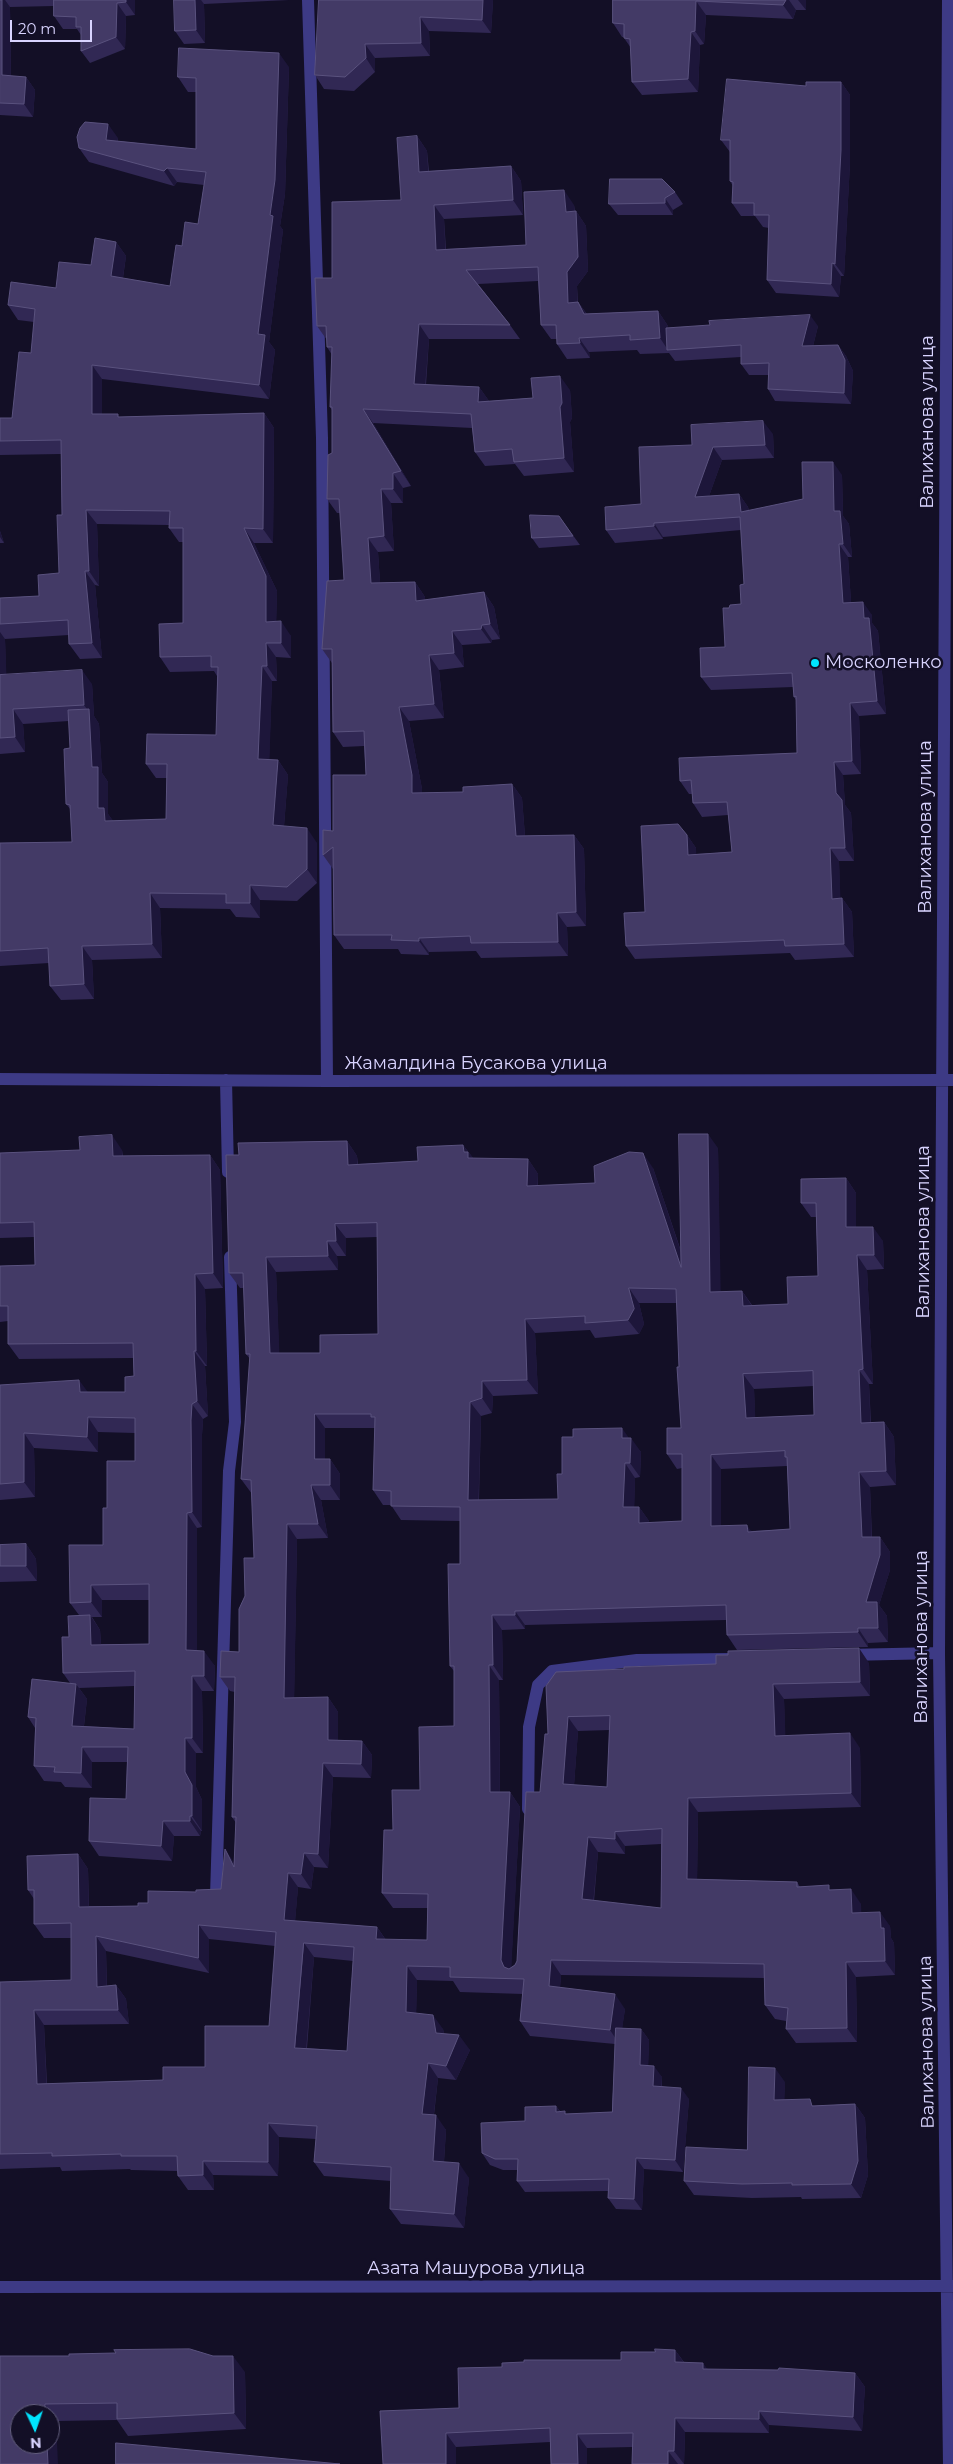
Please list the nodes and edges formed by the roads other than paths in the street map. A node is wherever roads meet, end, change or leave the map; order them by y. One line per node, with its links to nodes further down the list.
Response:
1 (308, 0): 6 (street)
2 (948, 0): 5 (street, Валиханова улица)
3 (0, 1079): 4 (street, Жамалдина Бусакова улица)
4 (226, 1080): 6 (street, Жамалдина Бусакова улица); 7 (street)
5 (948, 1080): 6 (street, Жамалдина Бусакова улица); 9 (street, Валиханова улица)
6 (327, 1081)
7 (228, 1188)
8 (229, 1244): 13 (street)
9 (939, 1653): 10 (street); 14 (street, Валиханова улица)
10 (834, 1655)
11 (739, 1658): 12 (street)
12 (528, 1822)
13 (216, 1896)
14 (951, 2285): 15 (street, Азата Машурова улица); 16 (street, Валиханова улица)
15 (0, 2287)
16 (949, 2464)

